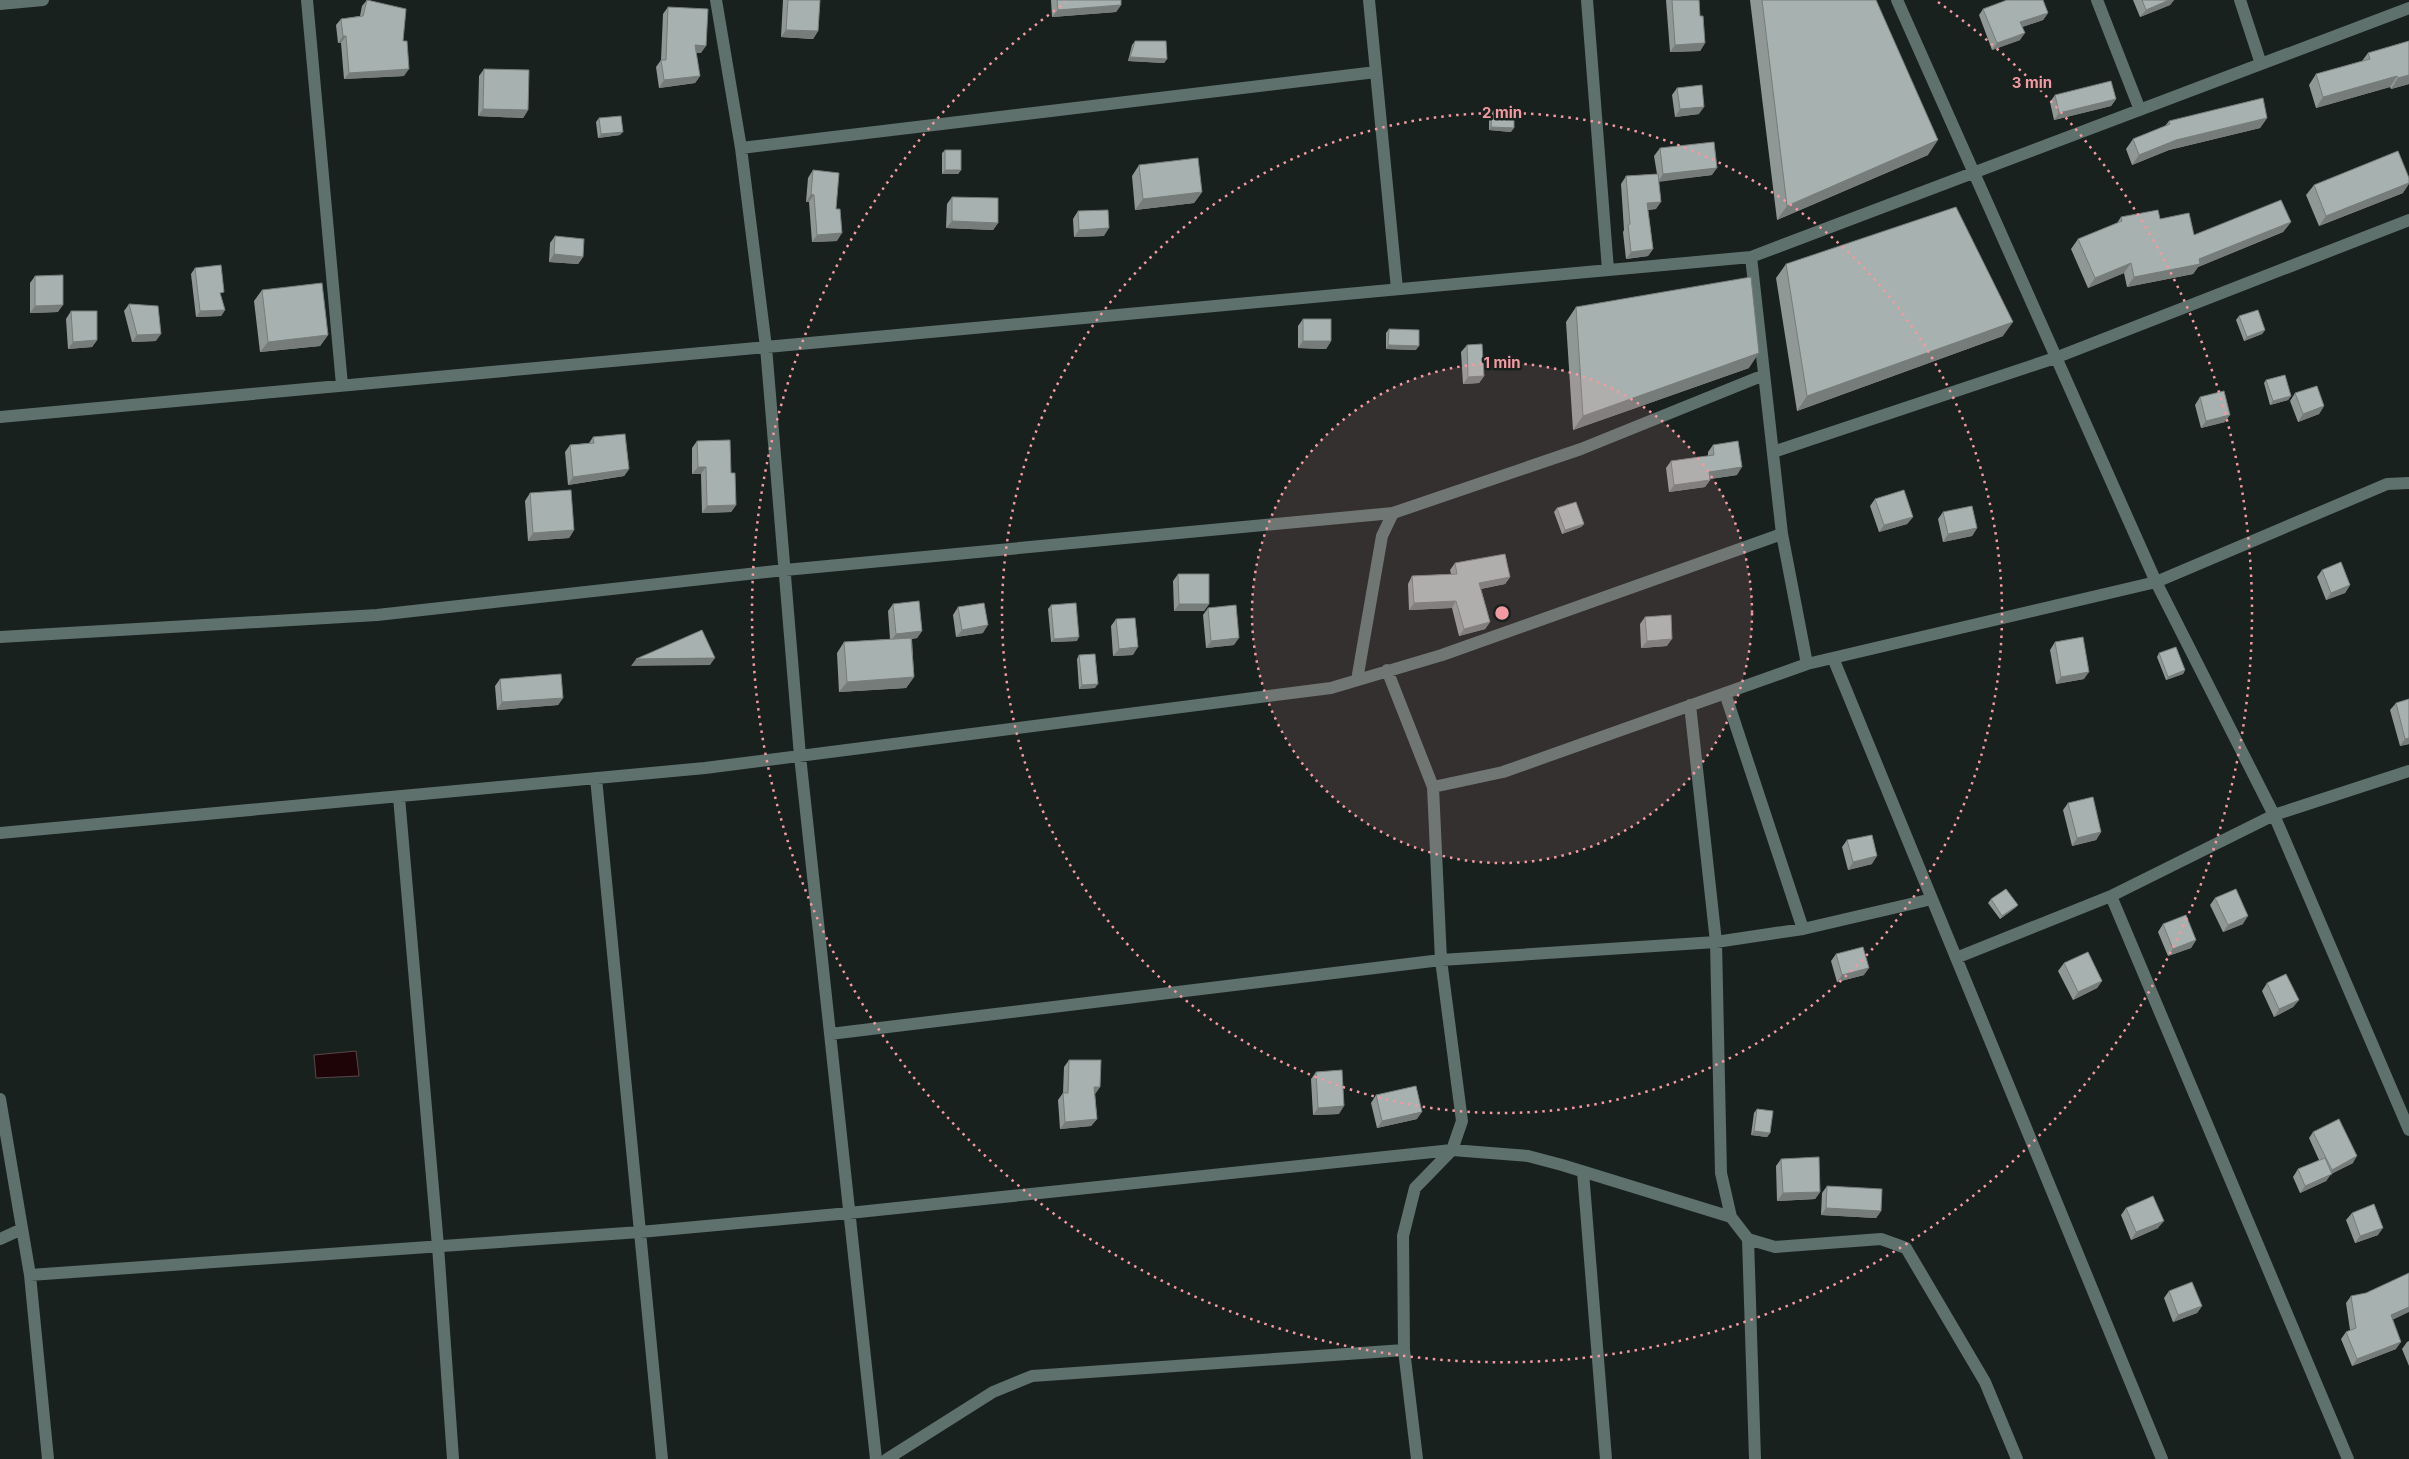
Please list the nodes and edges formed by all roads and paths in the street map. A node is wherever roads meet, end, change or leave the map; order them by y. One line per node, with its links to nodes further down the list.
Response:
1 (43, 0): 9 (street)
2 (307, 0): 23 (street)
3 (716, 0): 14 (street)
4 (1370, 0): 12 (street)
5 (1587, 0): 18 (street)
6 (1897, 0): 15 (street)
7 (2097, 0): 13 (street)
8 (2240, 0): 11 (street)
9 (0, 4)
10 (2409, 8): 11 (street)
11 (2261, 64): 13 (street)
12 (1376, 72): 14 (street); 19 (street)
13 (2140, 110): 15 (street)
14 (741, 148): 20 (street)
15 (1972, 173): 17 (street); 21 (street)
16 (2409, 220): 21 (street)
17 (1751, 256): 18 (street); 22 (street)
18 (1608, 270): 19 (street)
19 (1397, 289): 20 (street)
20 (766, 347): 23 (street); 29 (street)
21 (2055, 358): 25 (street); 30 (street)
22 (1764, 376): 25 (street); 27 (street)
23 (342, 385): 24 (street)
24 (0, 417)
25 (1773, 452): 28 (street)
26 (2409, 483): 30 (street)
27 (1393, 513): 29 (street); 35 (street)
28 (1782, 534): 33 (street); 34 (street)
29 (785, 570): 31 (street); 38 (street)
30 (2156, 582): 32 (street); 43 (street)
31 (0, 637)
32 (1833, 658): 33 (street); 46 (street)
33 (1807, 664): 36 (street)
34 (1387, 670): 35 (street); 41 (street)
35 (1357, 680): 38 (street)
36 (1725, 693): 37 (street); 47 (street)
37 (1690, 705): 41 (street); 48 (street)
38 (800, 756): 40 (street); 51 (street)
39 (2409, 771): 43 (street)
40 (596, 778): 42 (street); 59 (street)
41 (1433, 787): 50 (street)
42 (400, 797): 44 (street); 62 (street)
43 (2274, 815): 45 (street); 53 (street)
44 (0, 833)
45 (2111, 896): 49 (street); 75 (street)
46 (1932, 899): 47 (street); 49 (street)
47 (1803, 929): 48 (street)
48 (1716, 942): 50 (street); 57 (street)
49 (1956, 958): 74 (street)
50 (1441, 960): 51 (street); 54 (street)
51 (830, 1034): 56 (street)
52 (0, 1098): 58 (street)
53 (2409, 1130)
54 (1452, 1150): 55 (street); 56 (street); 64 (street)
55 (1583, 1172): 57 (street); 71 (street)
56 (849, 1213): 59 (street); 68 (street)
57 (1731, 1217): 61 (street)
58 (22, 1229): 60 (street); 63 (street)
59 (640, 1232): 62 (street); 67 (street)
60 (0, 1239)
61 (1748, 1239): 72 (street); 73 (street)
62 (438, 1246): 63 (street); 66 (street)
63 (30, 1275): 65 (street)
64 (1404, 1350): 69 (street); 70 (street)
65 (48, 1459)
66 (453, 1459)
67 (662, 1459)
68 (876, 1459)
69 (887, 1459)
70 (1417, 1459)
71 (1606, 1459)
72 (1755, 1459)
73 (2017, 1459)
74 (2162, 1459)
75 (2348, 1459)

